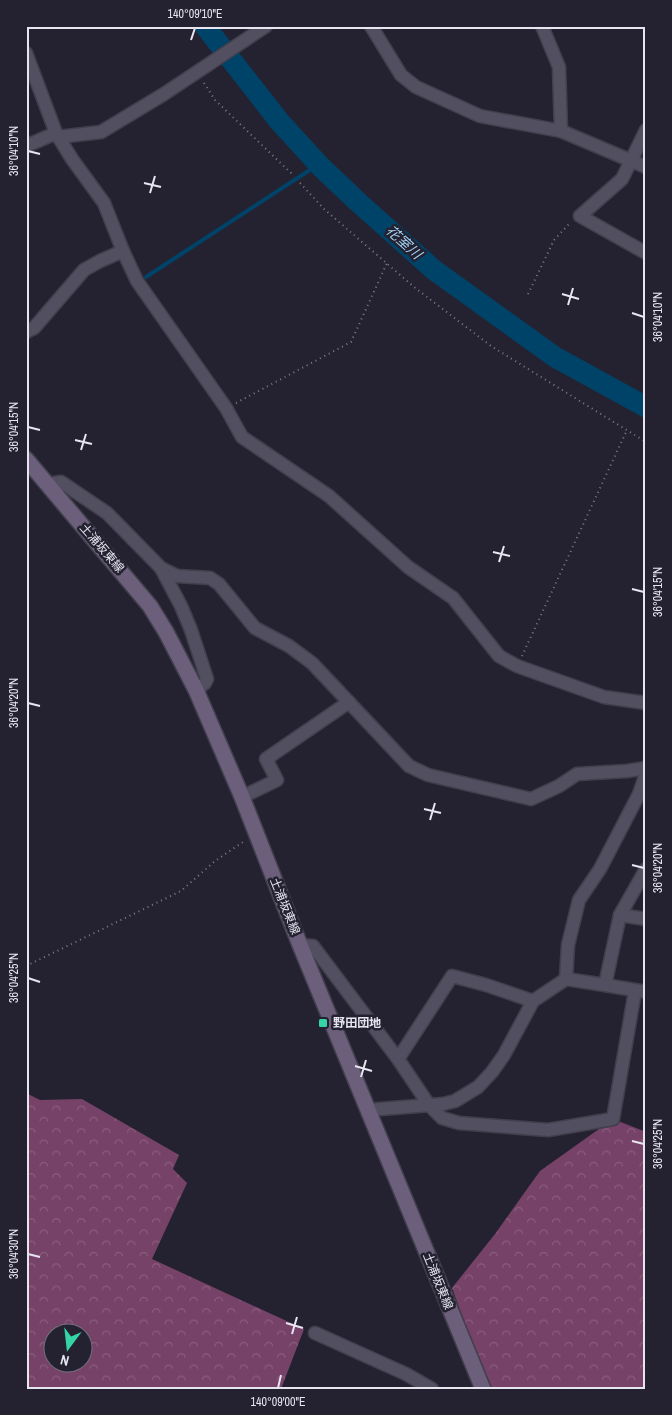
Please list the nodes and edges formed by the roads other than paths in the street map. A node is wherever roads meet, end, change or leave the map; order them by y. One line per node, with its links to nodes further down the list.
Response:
1 (266, 26): 7 (street)
2 (542, 26): 6 (street)
3 (374, 27): 6 (street)
4 (26, 53): 7 (street)
5 (646, 130): 9 (street)
6 (561, 131): 9 (street)
7 (57, 135): 8 (street); 11 (street)
8 (26, 146)
9 (631, 161): 10 (street); 12 (street)
10 (646, 167)
11 (123, 251): 13 (street); 19 (street)
12 (646, 253)
13 (26, 332)
14 (26, 459): 15 (main road, 土浦坂東線)
15 (47, 484): 16 (street); 17 (main road, 土浦坂東線)
16 (161, 568): 17 (street); 18 (street)
17 (196, 690): 22 (main road, 土浦坂東線)
18 (349, 702): 20 (street); 22 (street)
19 (646, 703)
20 (646, 768)
21 (646, 774): 27 (street)
22 (242, 798): 26 (main road, 土浦坂東線)
23 (646, 868): 24 (street)
24 (620, 915): 25 (street); 28 (street)
25 (646, 919)
26 (300, 945): 31 (street); 33 (main road, 土浦坂東線)
27 (566, 979): 28 (street); 30 (street)
28 (605, 985): 29 (street)
29 (641, 992): 32 (street)
30 (533, 1001): 31 (street); 32 (street)
31 (398, 1059): 32 (street)
32 (429, 1105): 33 (street)
33 (368, 1110): 36 (main road, 土浦坂東線)
34 (314, 1333): 35 (street)
35 (432, 1389)
36 (483, 1389)

